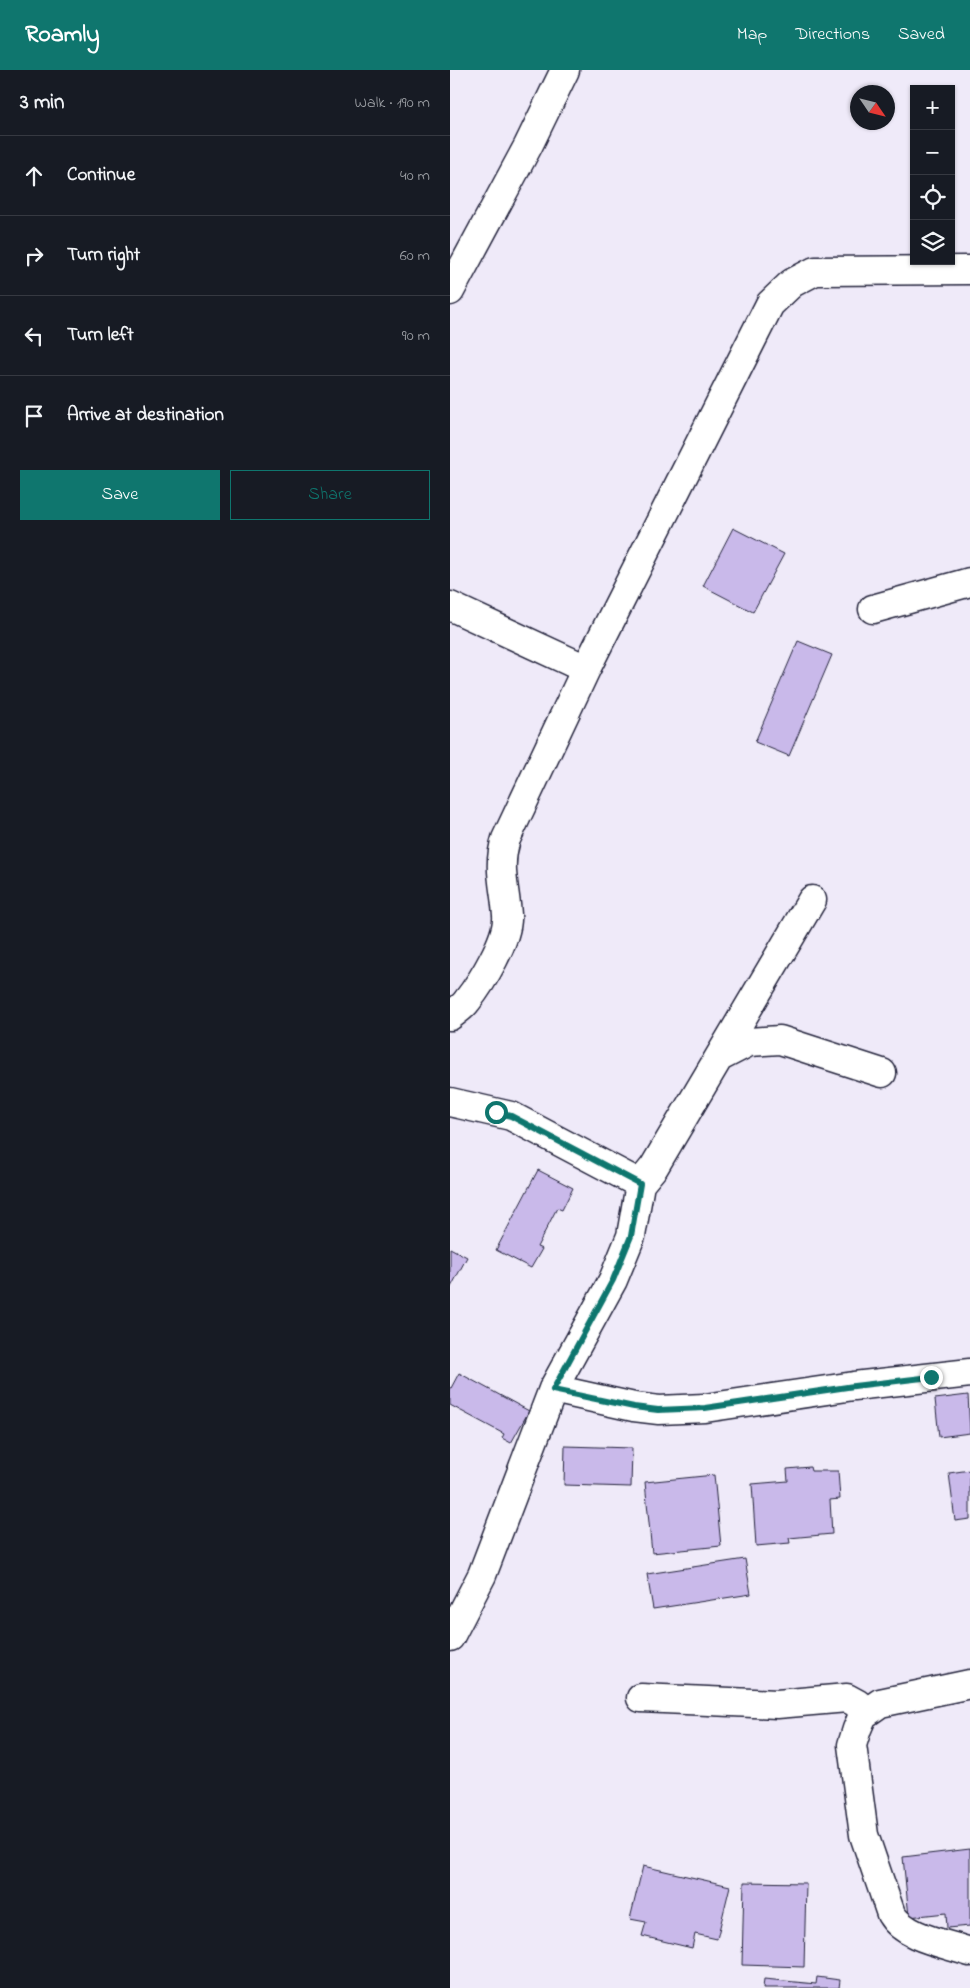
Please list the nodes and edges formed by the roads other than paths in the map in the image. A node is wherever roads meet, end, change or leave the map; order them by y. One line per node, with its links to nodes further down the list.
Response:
1 (566, 70): 3 (street)
2 (970, 270): 7 (street)
3 (450, 291)
4 (970, 582): 6 (street)
5 (450, 606): 7 (street)
6 (873, 609)
7 (586, 669): 9 (street)
8 (812, 900): 10 (street)
9 (450, 1016)
10 (720, 1057): 11 (street); 13 (street)
11 (882, 1073)
12 (450, 1102): 13 (street)
13 (640, 1184): 15 (street)
14 (970, 1373): 15 (street)
15 (553, 1390): 16 (street)
16 (450, 1637)
17 (970, 1684): 19 (street)
18 (641, 1698): 19 (street)
19 (863, 1715): 20 (street)
20 (970, 1952)

